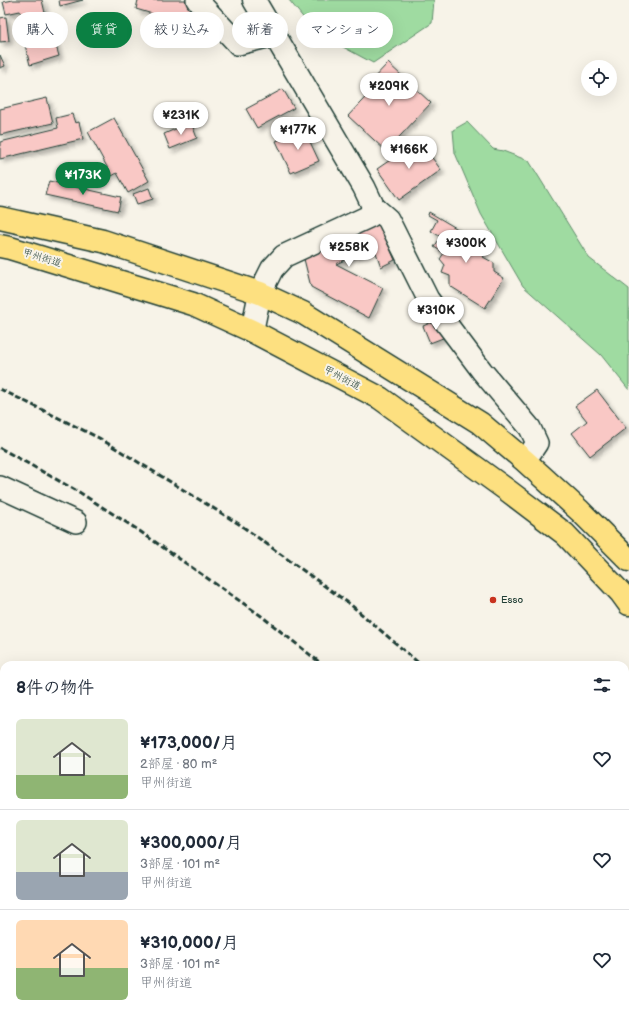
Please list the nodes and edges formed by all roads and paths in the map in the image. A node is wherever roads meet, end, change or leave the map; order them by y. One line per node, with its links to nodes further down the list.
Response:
1 (197, 0): 4 (street)
2 (254, 0): 3 (street)
3 (261, 12)
4 (232, 38)
5 (282, 48): 6 (street)
6 (373, 206): 9 (street); 11 (street)
7 (0, 218): 9 (highway)
8 (0, 246): 10 (highway, 甲州街道)
9 (260, 293): 10 (street); 11 (highway)
10 (252, 331): 15 (highway, 甲州街道)
11 (525, 461): 14 (highway)
12 (0, 487): 13 (street)
13 (76, 522)
14 (629, 560)
15 (629, 604)

